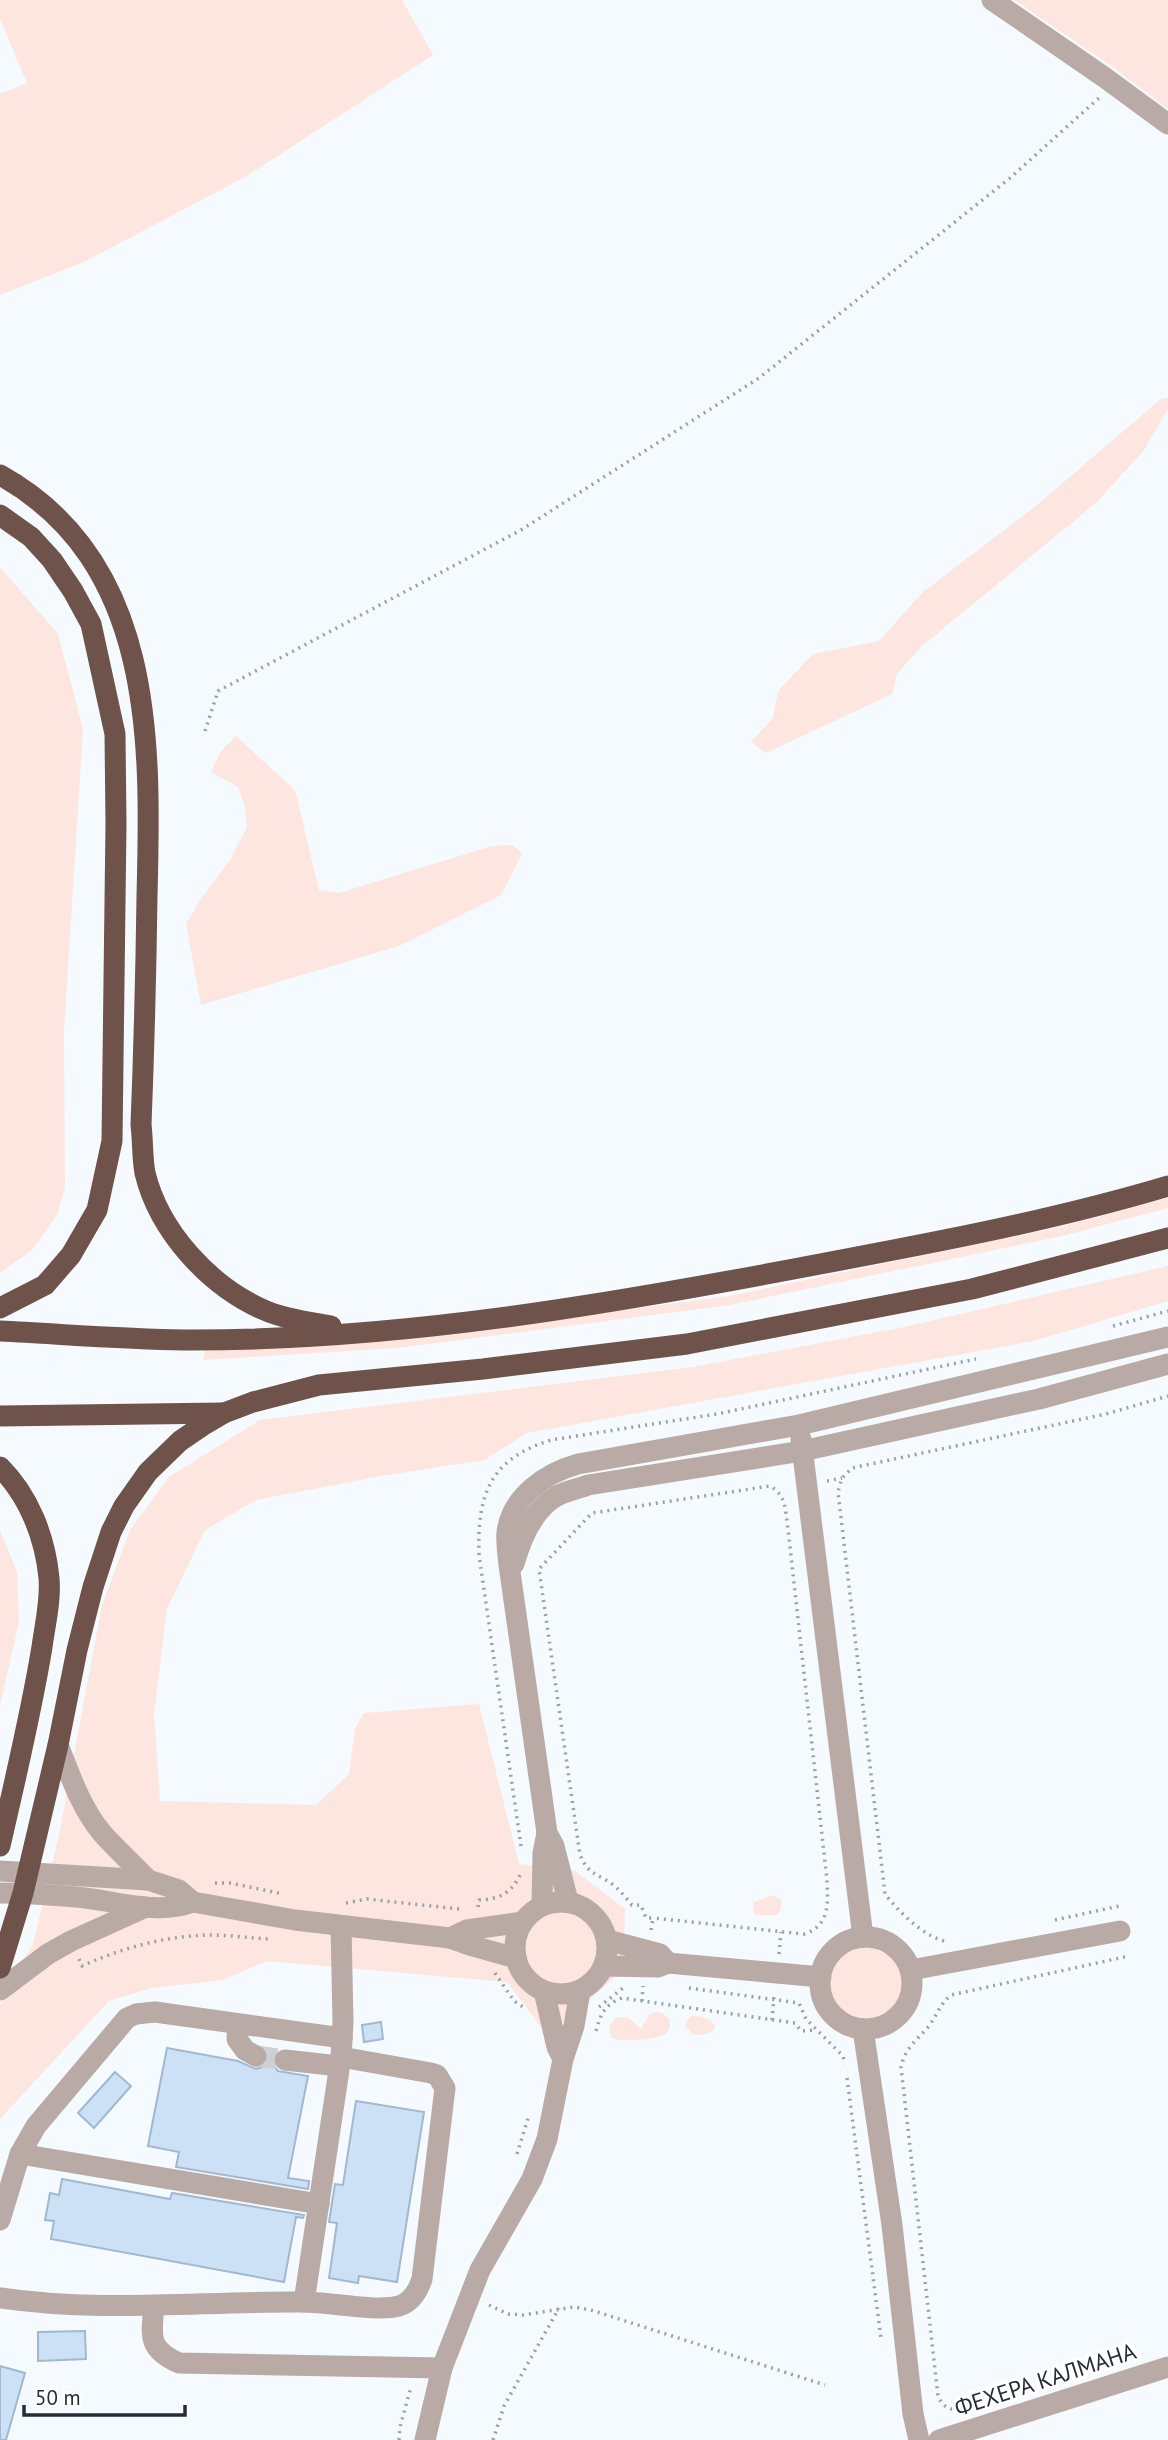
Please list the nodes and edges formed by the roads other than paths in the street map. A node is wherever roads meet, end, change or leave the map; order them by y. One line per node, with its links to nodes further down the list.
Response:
1 (992, 0): 2 (street)
2 (1168, 124)
3 (0, 475): 9 (highway)
4 (0, 515): 7 (highway)
5 (1168, 1186): 9 (highway)
6 (1168, 1237): 12 (highway)
7 (0, 1308)
8 (0, 1331): 9 (highway)
9 (364, 1331)
10 (1168, 1337): 14 (street)
11 (1168, 1364): 15 (street)
12 (224, 1413): 13 (highway); 18 (highway)
13 (0, 1416)
14 (799, 1425): 15 (street); 17 (street)
15 (802, 1451): 17 (street); 32 (street)
16 (0, 1467): 20 (highway)
17 (510, 1576): 19 (street)
18 (58, 1745): 22 (street); 23 (highway)
19 (547, 1833): 25 (street); 27 (street)
20 (0, 1846)
21 (0, 1871): 23 (street)
22 (148, 1880): 23 (street); 26 (street)
23 (26, 1883): 24 (street); 28 (street); 38 (highway)
24 (0, 1893)
25 (568, 1901): 27 (street); 34 (street)
26 (194, 1902): 28 (street); 29 (street)
27 (542, 1906): 30 (street)
28 (146, 1907): 41 (street)
29 (340, 1916): 33 (street); 46 (street)
30 (523, 1922): 33 (street); 35 (street)
31 (1119, 1931): 39 (street)
32 (863, 1937): 39 (street); 40 (street)
33 (450, 1938): 35 (street)
34 (607, 1940): 36 (street); 37 (street)
35 (516, 1958): 43 (street)
36 (668, 1963): 37 (street); 40 (street)
37 (604, 1966): 42 (street)
38 (0, 1968)
39 (911, 1970): 45 (street)
40 (821, 1977): 45 (street)
41 (0, 1990)
42 (580, 1991): 43 (street); 48 (street)
43 (544, 1992): 48 (street)
44 (238, 2024): 46 (street); 47 (street); 50 (street)
45 (863, 2029): 59 (street)
46 (341, 2054): 49 (street); 51 (street); 54 (street)
47 (256, 2056)
48 (563, 2059): 57 (street)
49 (285, 2060)
50 (20, 2154): 51 (street); 52 (street)
51 (319, 2203): 54 (street)
52 (1, 2216)
53 (0, 2298): 55 (street)
54 (304, 2302): 55 (street)
55 (154, 2306): 57 (street)
56 (1168, 2367): 60 (street, ФЕХЕРА КАЛМАНА)
57 (442, 2368): 58 (street)
58 (425, 2440)
59 (919, 2440)
60 (939, 2440)

